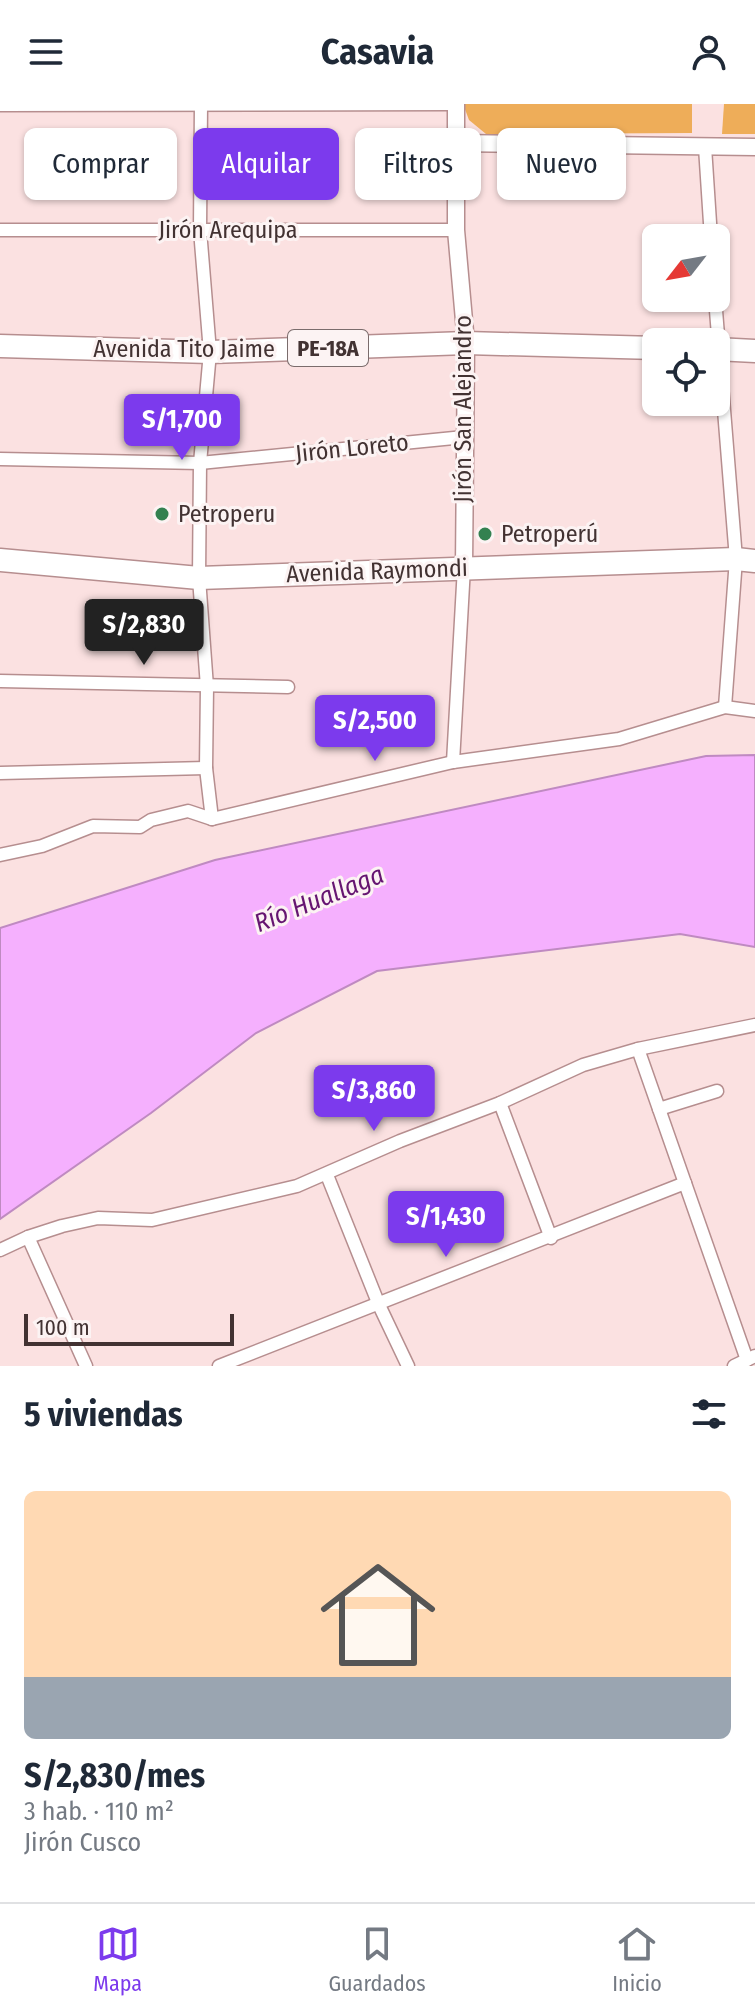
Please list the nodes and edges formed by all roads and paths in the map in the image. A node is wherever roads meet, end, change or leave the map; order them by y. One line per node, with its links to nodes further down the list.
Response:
1 (201, 104): 2 (street); 3 (street); 11 (street)
2 (454, 104): 4 (street, Jirón San Alejandro)
3 (0, 105)
4 (455, 128)
5 (481, 143): 6 (street)
6 (705, 147): 7 (street); 9 (street)
7 (755, 147)
8 (456, 200): 12 (street, Jirón San Alejandro)
9 (710, 224)
10 (0, 230): 11 (street, Jirón Arequipa)
11 (200, 230): 12 (street, Jirón Arequipa); 18 (street)
12 (456, 230): 13 (street, Jirón San Alejandro)
13 (466, 343): 15 (highway, Avenida Tito Jaime / PE-18A); 18 (highway, Avenida Tito Jaime / PE-18A); 20 (street, Jirón San Alejandro)
14 (0, 346): 18 (highway, Avenida Tito Jaime / PE-18A)
15 (642, 348)
16 (730, 350): 17 (highway)
17 (755, 351)
18 (210, 352): 22 (street)
19 (726, 416): 24 (street)
20 (464, 437): 22 (street, Jirón Loreto); 25 (street, Jirón San Alejandro)
21 (0, 459): 22 (street, Jirón Loreto)
22 (200, 463): 26 (street)
23 (0, 560): 26 (highway, Avenida Raymondi)
24 (746, 560): 25 (highway, Avenida Raymondi); 30 (street)
25 (464, 567): 26 (highway, Avenida Raymondi); 32 (street, Jirón San Alejandro)
26 (199, 578): 28 (street)
27 (0, 681): 28 (street)
28 (207, 687): 29 (street); 33 (street)
29 (288, 687)
30 (725, 707): 31 (street); 32 (street)
31 (755, 711)
32 (453, 762): 35 (street)
33 (206, 768): 34 (street); 35 (street)
34 (0, 773)
35 (212, 819): 36 (street)
36 (0, 855)
37 (755, 1025): 38 (street)
38 (638, 1049): 40 (street); 41 (street)
39 (717, 1091): 41 (street)
40 (500, 1103): 42 (street); 45 (street)
41 (659, 1109): 43 (street)
42 (327, 1175): 44 (street); 47 (street)
43 (685, 1183): 45 (street); 48 (street)
44 (28, 1237): 46 (street); 49 (street)
45 (551, 1238): 47 (street)
46 (0, 1250)
47 (379, 1305): 50 (street); 51 (street)
48 (745, 1361)
49 (86, 1366)
50 (219, 1366)
51 (408, 1366)

